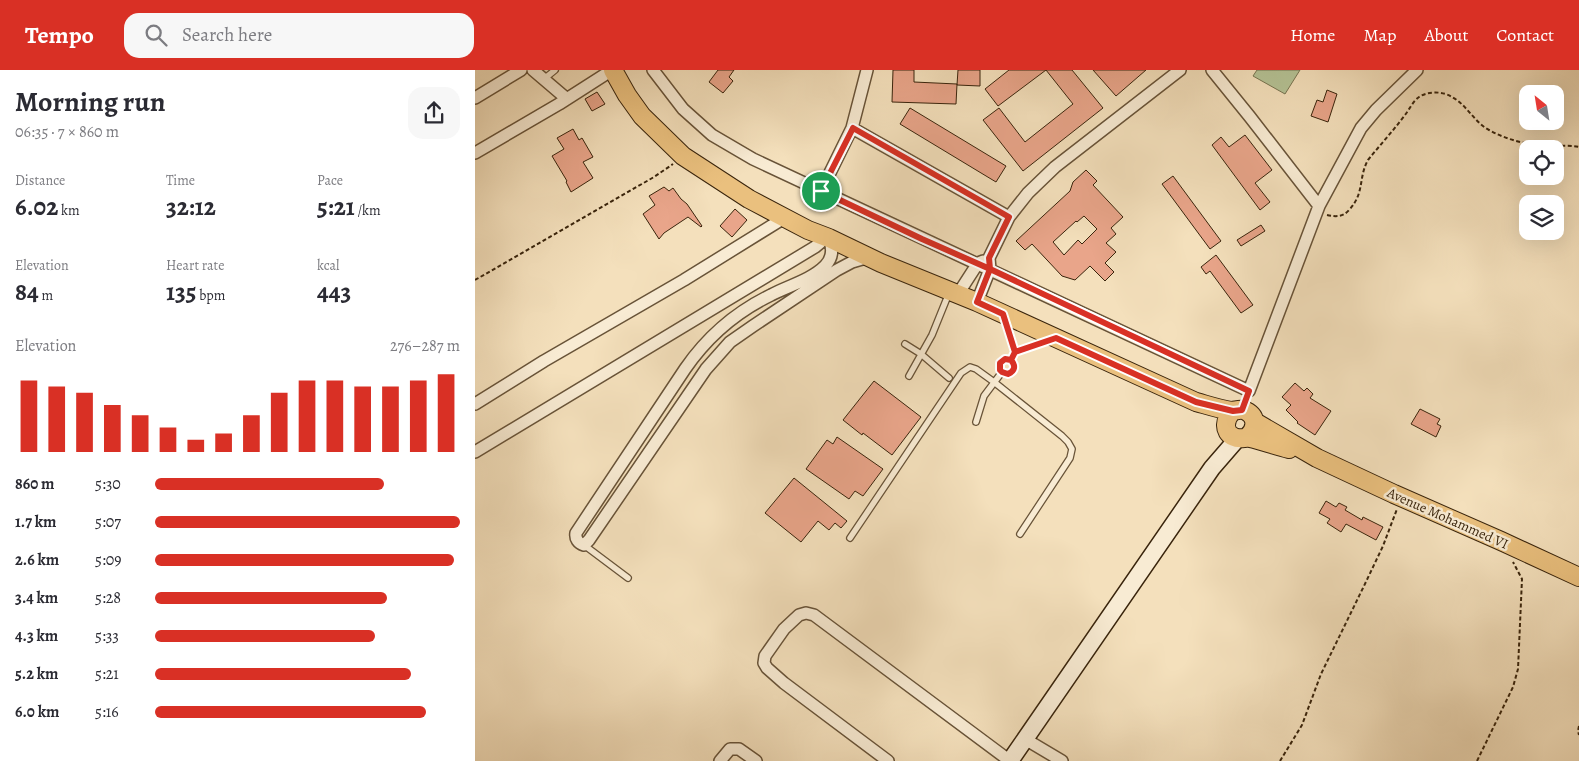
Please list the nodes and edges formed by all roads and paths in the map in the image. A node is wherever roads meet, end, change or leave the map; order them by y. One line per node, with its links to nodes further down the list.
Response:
1 (506, 70): 12 (street)
2 (521, 70): 13 (street)
3 (533, 70): 11 (street)
4 (555, 70): 11 (lane)
5 (613, 70): 14 (street); 18 (main road, Avenue Mohammed VI)
6 (653, 70): 19 (street)
7 (866, 70): 15 (street)
8 (1180, 70): 21 (street)
9 (1212, 70): 20 (street)
10 (1417, 70): 20 (street)
11 (544, 79): 14 (street)
12 (475, 90)
13 (475, 98)
14 (567, 99): 17 (street)
15 (853, 128): 19 (street); 21 (street)
16 (1579, 147): 20 (path)
17 (475, 153)
18 (683, 156): 22 (main road, Avenue Mohammed VI); 28 (path)
19 (821, 191): 25 (street)
20 (1319, 206): 41 (street)
21 (1009, 217): 26 (street)
22 (783, 218): 23 (main road, Avenue Mohammed VI); 42 (street)
23 (828, 238): 24 (main road, Avenue Mohammed VI); 27 (street); 45 (street)
24 (869, 257): 27 (street); 29 (main road, Avenue Mohammed VI)
25 (978, 263): 26 (street); 29 (street)
26 (989, 263): 30 (street); 41 (street)
27 (819, 277): 50 (street); 50 (street)
28 (475, 280)
29 (954, 293): 30 (main road, Avenue Mohammed VI); 35 (lane)
30 (977, 302): 31 (main road, Avenue Mohammed VI)
31 (1003, 314): 32 (main road, Avenue Mohammed VI); 34 (lane)
32 (1056, 338): 34 (lane); 44 (main road, Avenue Mohammed VI)
33 (905, 344): 35 (lane)
34 (1015, 352): 36 (lane)
35 (921, 354): 38 (lane); 39 (lane)
36 (1011, 360): 37 (lane); 37 (lane)
37 (1002, 372): 40 (lane)
38 (909, 376)
39 (949, 378)
40 (994, 382): 43 (lane); 47 (lane); 48 (lane)
41 (1249, 391): 44 (street)
42 (475, 404)
43 (977, 422)
44 (1238, 425): 46 (main road, Avenue Mohammed VI); 55 (street)
45 (475, 452)
46 (1401, 498): 49 (main road, Avenue Mohammed VI); 61 (path)
47 (1020, 534)
48 (850, 538)
49 (1501, 541): 51 (main road, Avenue Mohammed VI); 62 (path)
50 (584, 545): 52 (lane)
51 (1579, 577)
52 (627, 578)
53 (1579, 726): 54 (path)
54 (1579, 735)
55 (1025, 739): 59 (street); 60 (street)
56 (720, 761): 57 (street)
57 (756, 761)
58 (888, 761): 59 (street)
59 (1010, 761)
60 (1062, 761)
61 (1280, 761)
62 (1477, 761)

